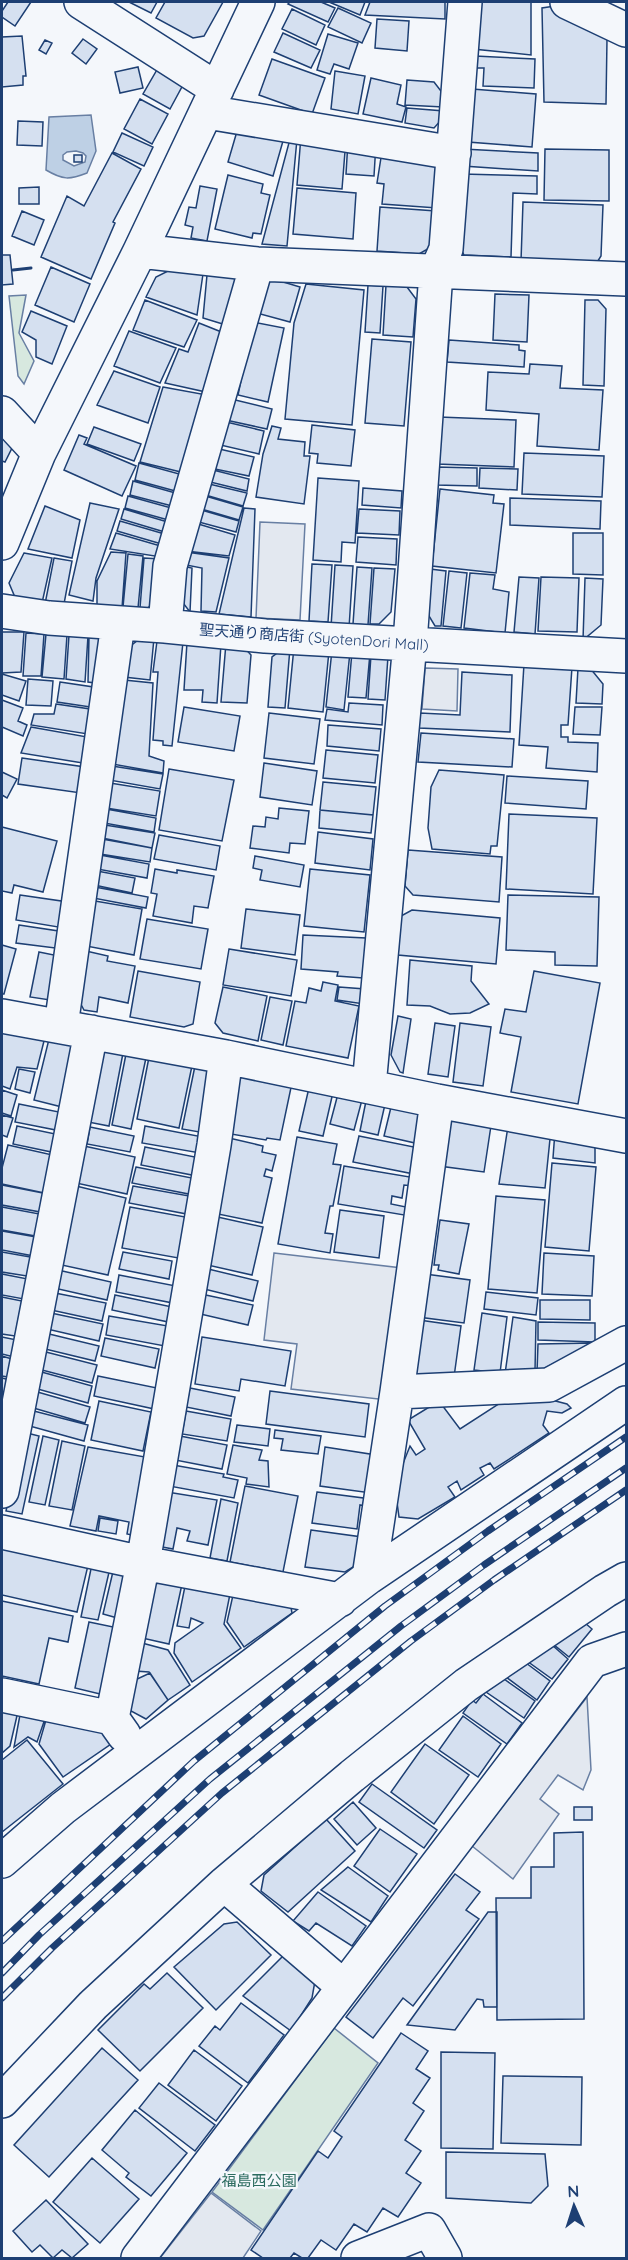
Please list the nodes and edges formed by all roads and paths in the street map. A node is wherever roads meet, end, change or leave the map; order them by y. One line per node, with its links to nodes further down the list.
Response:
1 (81, 2): 6 (street)
2 (258, 2): 6 (street)
3 (465, 2): 7 (street)
4 (567, 2): 5 (street)
5 (627, 30)
6 (212, 100): 7 (street); 8 (street)
7 (454, 153): 10 (street)
8 (140, 251): 9 (street); 13 (street)
9 (257, 264): 10 (street); 17 (street)
10 (436, 273): 11 (street); 18 (street)
11 (627, 279)
12 (2, 413): 13 (street)
13 (39, 453): 14 (street)
14 (2, 543)
15 (2, 611): 16 (street, 聖天通り商店街 (SyotenDori Mall))
16 (118, 624): 17 (street, 聖天通り商店街 (SyotenDori Mall)); 21 (street)
17 (165, 626): 18 (street, 聖天通り商店街 (SyotenDori Mall))
18 (410, 643): 19 (street, 聖天通り商店街 (SyotenDori Mall)); 23 (street)
19 (627, 656)
20 (2, 1016): 21 (street)
21 (76, 1029): 22 (street); 29 (street)
22 (226, 1057): 23 (street); 31 (street)
23 (369, 1086): 24 (street)
24 (437, 1101): 25 (street); 27 (street)
25 (627, 1136)
26 (627, 1343): 27 (street)
27 (397, 1392): 32 (street)
28 (627, 1403): 32 (street)
29 (2, 1491)
30 (2, 1532): 31 (street)
31 (143, 1563): 34 (street); 37 (street)
32 (369, 1576): 34 (street)
33 (627, 1579): 40 (street)
34 (340, 1600): 38 (street)
35 (627, 1648): 41 (street)
36 (2, 1695): 37 (street)
37 (112, 1718): 38 (street)
38 (137, 1752): 39 (street)
39 (2, 1861)
40 (224, 1884): 41 (street); 42 (street)
41 (344, 1987): 43 (street)
42 (2, 2101)
43 (138, 2259)
44 (358, 2259): 45 (street)
45 (445, 2259)

